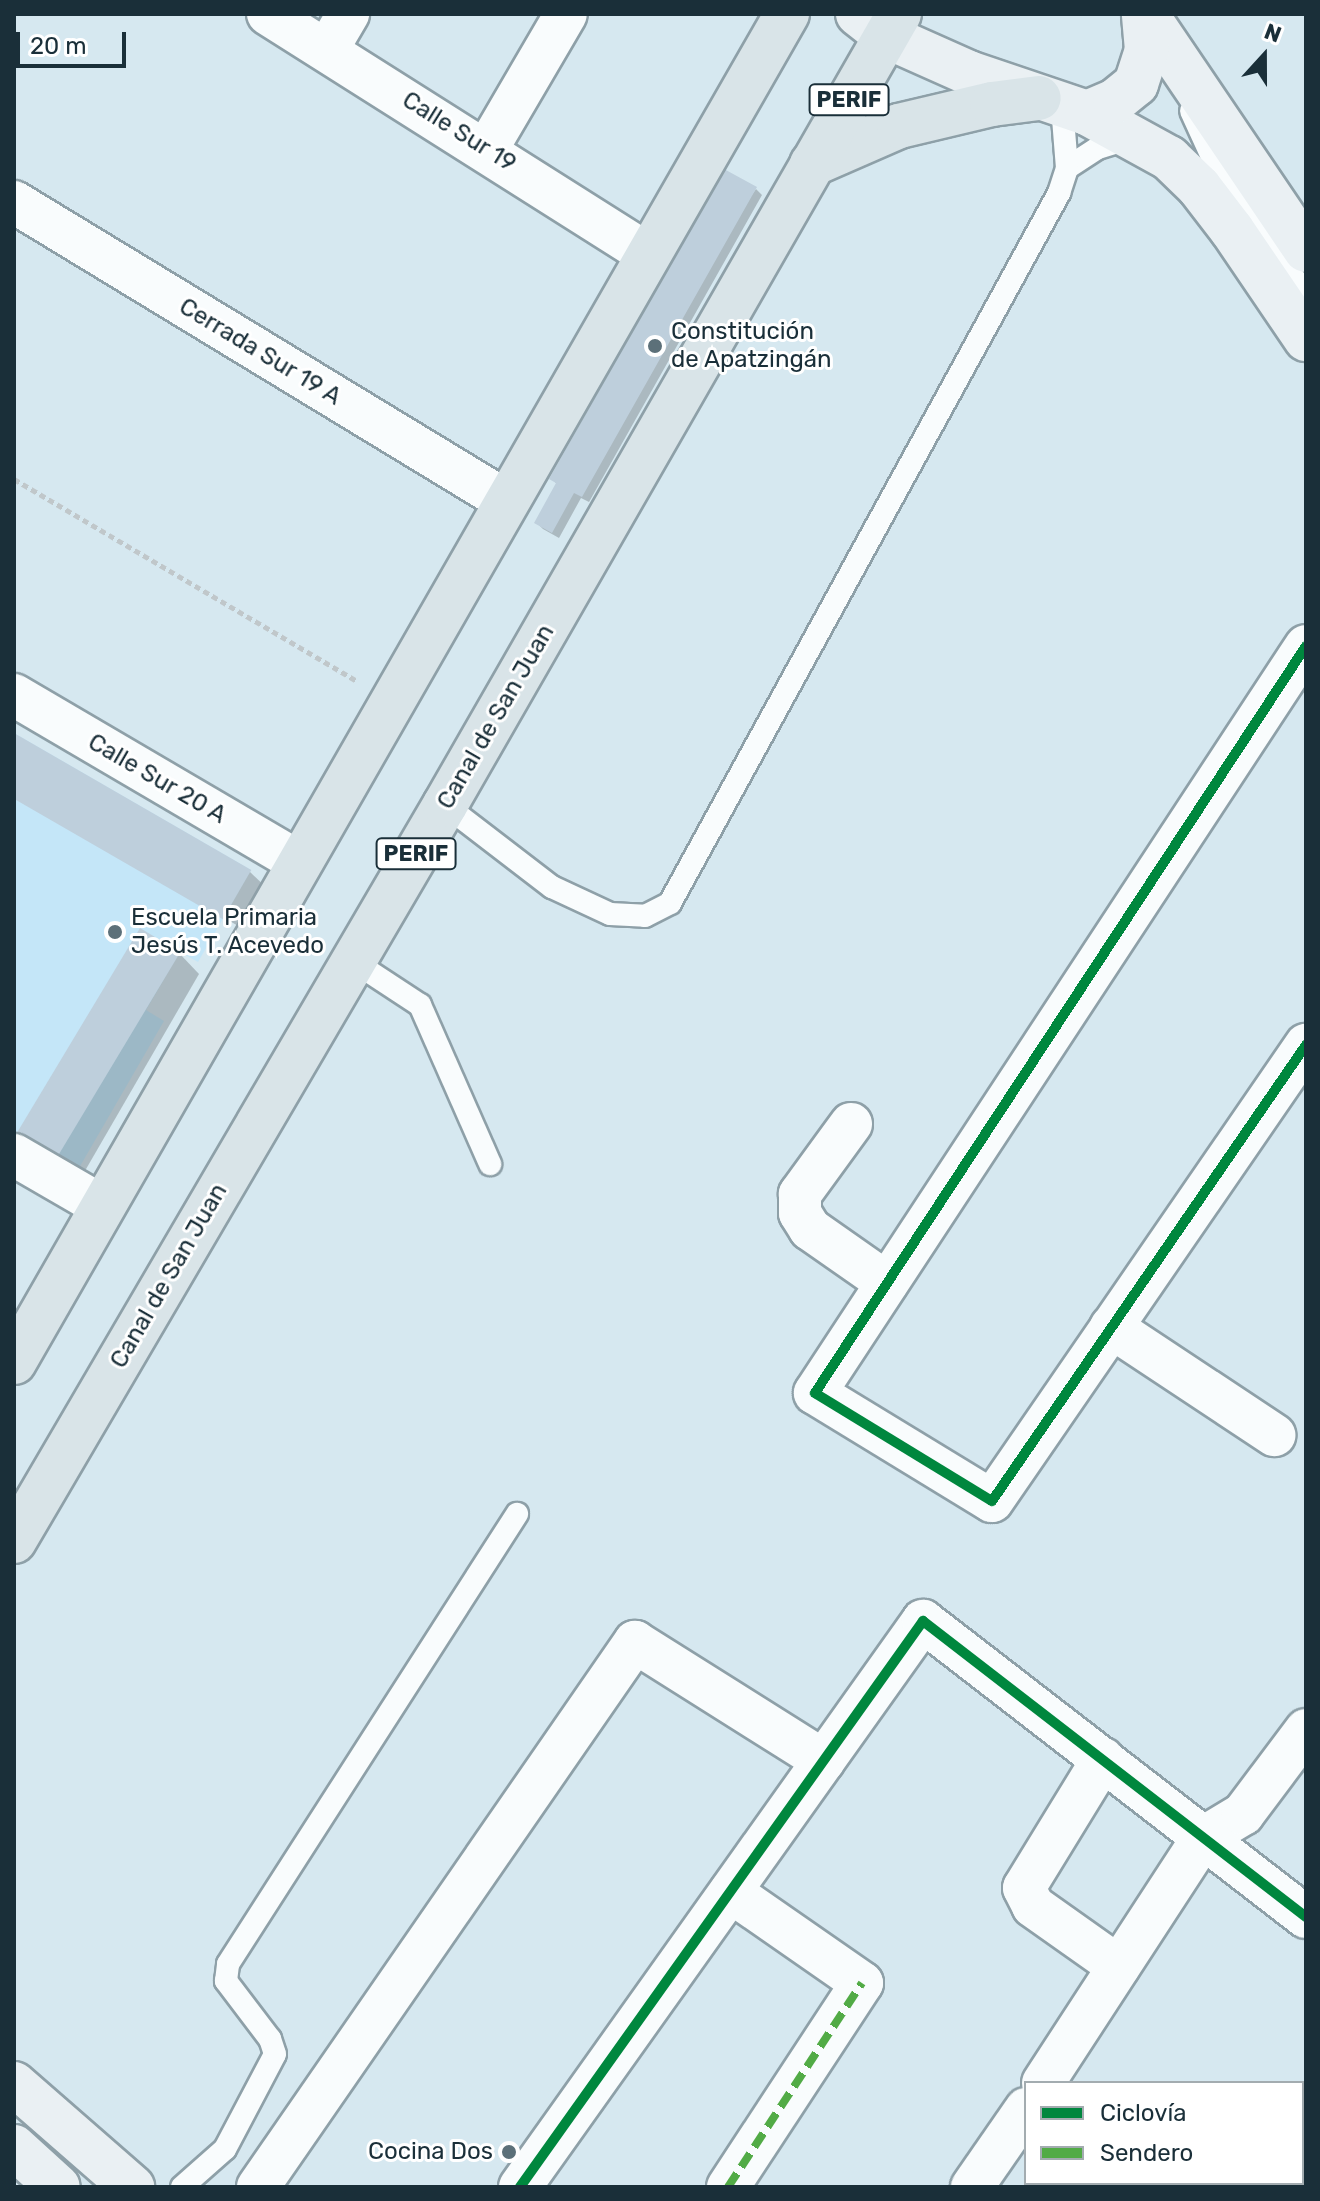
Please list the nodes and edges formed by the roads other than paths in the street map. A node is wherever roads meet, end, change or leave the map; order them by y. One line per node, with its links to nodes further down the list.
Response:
1 (268, 14): 7 (street, Calle Sur 19)
2 (348, 14): 7 (street)
3 (566, 14): 10 (street)
4 (787, 14): 16 (main road)
5 (1145, 14): 8 (street); 11 (lane); 15 (street)
6 (881, 21): 8 (street); 12 (main road, Canal de San Juan / PERIF)
7 (327, 50): 10 (street, Calle Sur 19)
8 (1063, 106): 9 (street); 12 (main road); 13 (lane)
9 (1137, 137): 11 (lane); 13 (lane); 18 (street)
10 (487, 149): 16 (street, Calle Sur 19)
11 (1213, 159): 17 (lane)
12 (812, 164): 22 (main road, Canal de San Juan / PERIF)
13 (1067, 168): 22 (lane)
14 (14, 202): 19 (street, Cerrada Sur 19 A)
15 (1306, 250)
16 (647, 254): 19 (main road)
17 (1306, 296)
18 (1306, 339)
19 (506, 501): 23 (main road)
20 (1306, 646): 30 (street)
21 (14, 695): 23 (street, Calle Sur 20 A)
22 (445, 805): 24 (main road, Canal de San Juan / PERIF)
23 (299, 862): 29 (main road)
24 (353, 961): 28 (lane); 35 (main road, Canal de San Juan / PERIF)
25 (1306, 1045): 31 (street)
26 (851, 1124): 30 (street)
27 (14, 1155): 29 (street)
28 (490, 1164)
29 (102, 1206): 32 (main road)
30 (887, 1283): 31 (street)
31 (1111, 1327): 33 (street)
32 (14, 1361)
33 (1274, 1435)
34 (517, 1514): 49 (lane)
35 (14, 1541)
36 (1306, 1730): 39 (street)
37 (1103, 1759): 38 (street); 39 (street); 42 (street)
38 (824, 1761): 40 (street); 50 (street)
39 (1203, 1838): 41 (street); 42 (street)
40 (731, 1892): 51 (street); 52 (street)
41 (1306, 1917)
42 (1119, 1967): 43 (street)
43 (1044, 2081)
44 (14, 2084): 48 (street)
45 (1024, 2112): 53 (street)
46 (14, 2147): 47 (street)
47 (50, 2184)
48 (132, 2187)
49 (182, 2187)
50 (258, 2187)
51 (520, 2187)
52 (728, 2187)
53 (972, 2187)

